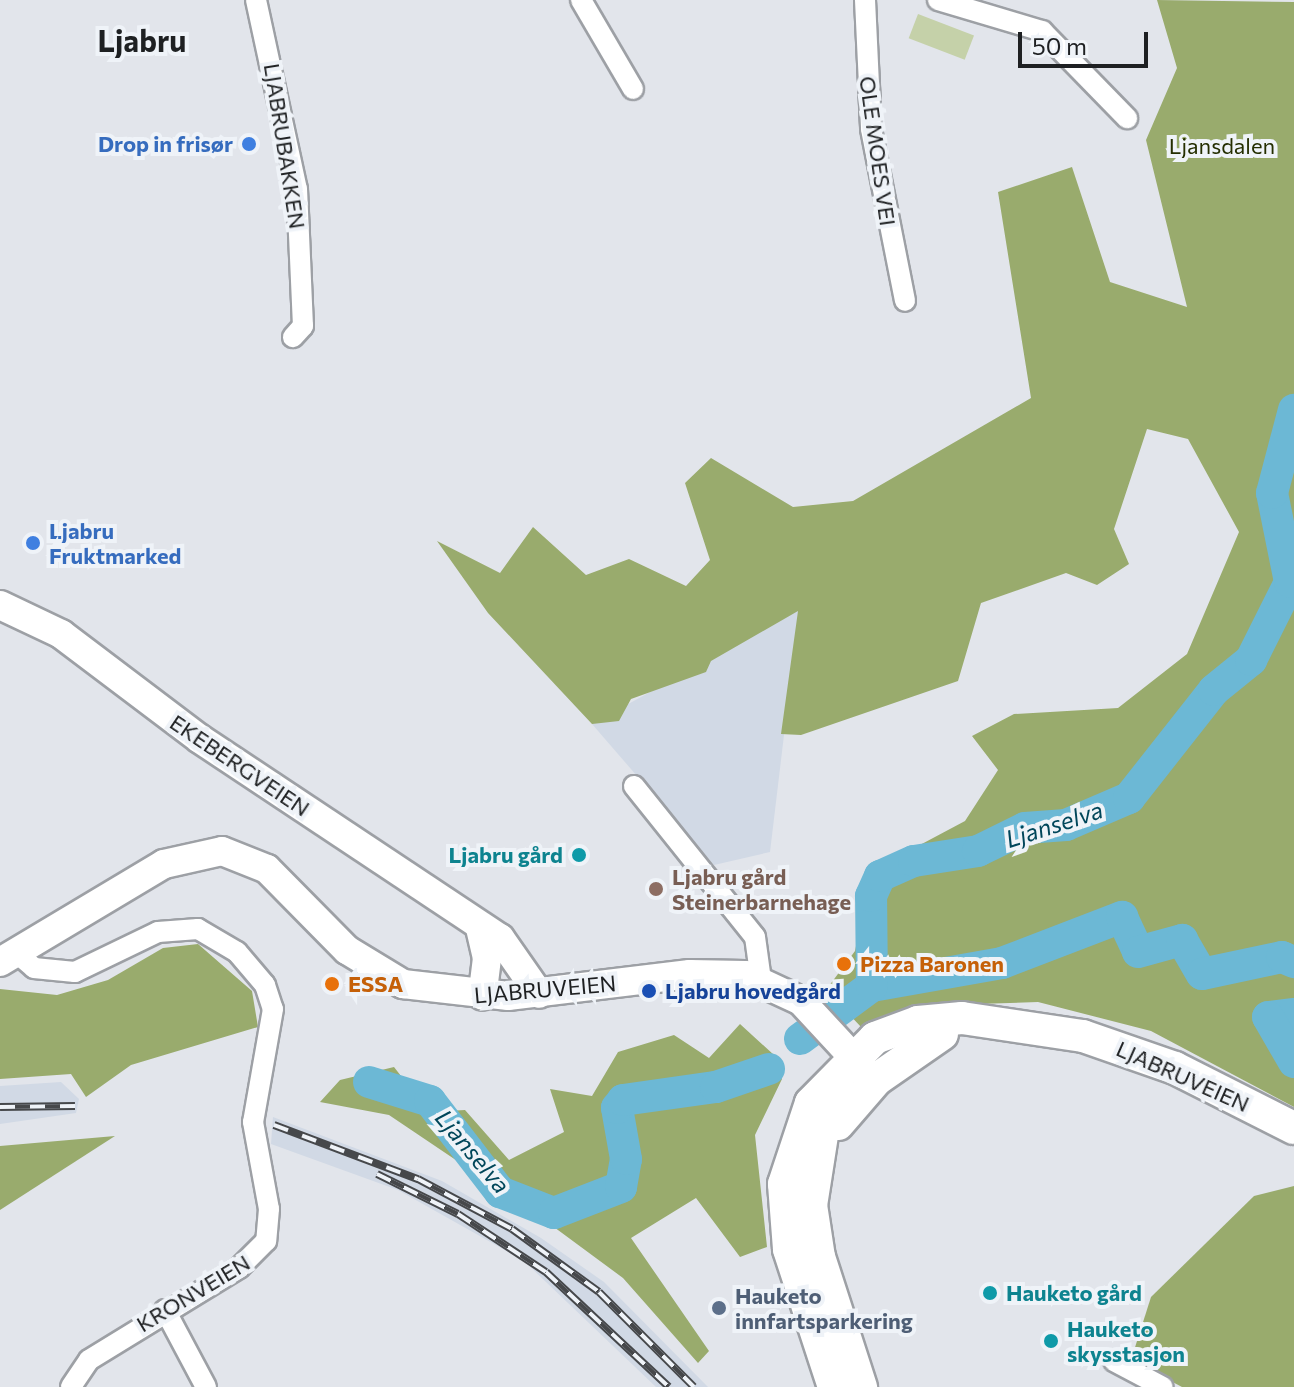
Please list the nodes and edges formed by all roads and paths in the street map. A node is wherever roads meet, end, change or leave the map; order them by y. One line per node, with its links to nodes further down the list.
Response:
1 (256, 0): 8 (street, LJABRUBAKKEN)
2 (581, 0): 5 (street)
3 (865, 0): 7 (street, OLE MOES VEI)
4 (938, 0): 6 (street)
5 (633, 89)
6 (1127, 118)
7 (905, 301)
8 (293, 337)
9 (0, 605): 11 (main road, EKEBERGVEIEN)
10 (634, 786): 13 (street)
11 (480, 928): 14 (main road, EKEBERGVEIEN); 15 (main road)
12 (9, 958): 15 (main road, LJABRUVEIEN); 21 (street, KRONVEIEN)
13 (761, 980): 14 (main road, LJABRUVEIEN); 18 (main road, LJABRUVEIEN)
14 (539, 994): 15 (main road, LJABRUVEIEN)
15 (482, 996)
16 (1021, 1027): 17 (main road, LJABRUVEIEN); 18 (main road, LJABRUVEIEN); 19 (main road, LJABRUVEIEN)
17 (942, 1034): 18 (main road, LJABRUVEIEN); 20 (main road, LJABRUVEIEN)
18 (850, 1054): 20 (main road); 25 (main road)
19 (1294, 1128)
20 (820, 1150): 26 (main road)
21 (165, 1310): 23 (street, KRONVEIEN); 24 (street)
22 (1114, 1361): 27 (street)
23 (71, 1387)
24 (206, 1387)
25 (834, 1387)
26 (861, 1387)
27 (1163, 1387)

